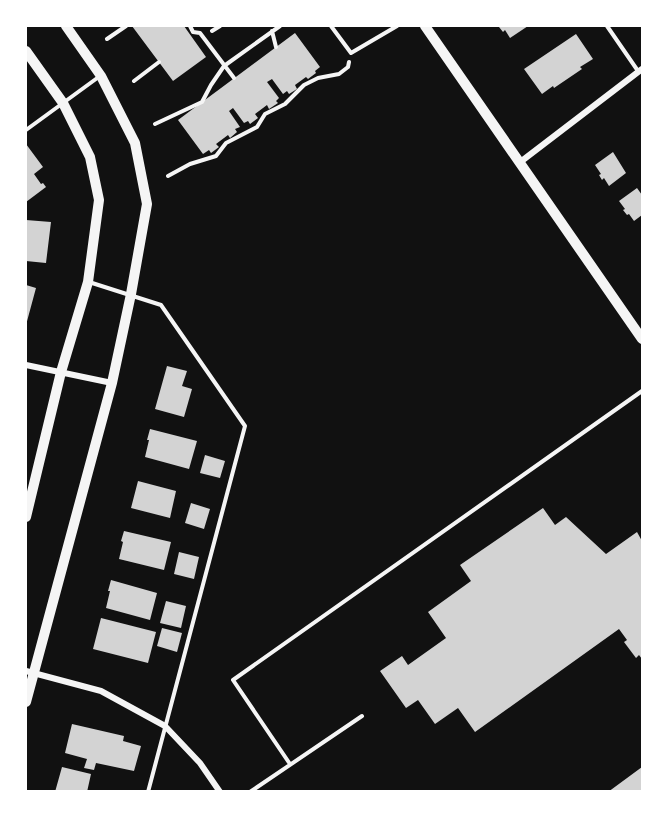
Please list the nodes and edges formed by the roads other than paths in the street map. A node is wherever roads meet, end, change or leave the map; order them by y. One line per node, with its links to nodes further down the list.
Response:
1 (66, 26): 10 (street)
2 (220, 26): 7 (lane)
3 (331, 26): 4 (lane)
4 (398, 26)
5 (425, 26): 13 (street)
6 (607, 26): 9 (lane)
7 (212, 32)
8 (26, 51): 11 (street)
9 (641, 70): 13 (street)
10 (101, 76): 11 (lane); 15 (street)
11 (63, 103): 12 (lane); 14 (street)
12 (26, 130)
13 (519, 163): 16 (street)
14 (88, 282): 15 (lane); 18 (street)
15 (130, 294): 19 (street); 25 (lane)
16 (642, 339)
17 (26, 365): 18 (street)
18 (61, 372): 19 (street); 21 (street)
19 (112, 382): 22 (street)
20 (642, 391): 26 (lane)
21 (26, 517)
22 (29, 672): 23 (street); 25 (street)
23 (26, 702)
24 (362, 716): 26 (lane)
25 (165, 726): 27 (lane); 28 (street)
26 (290, 764): 29 (lane)
27 (148, 792)
28 (220, 792)
29 (250, 792)

